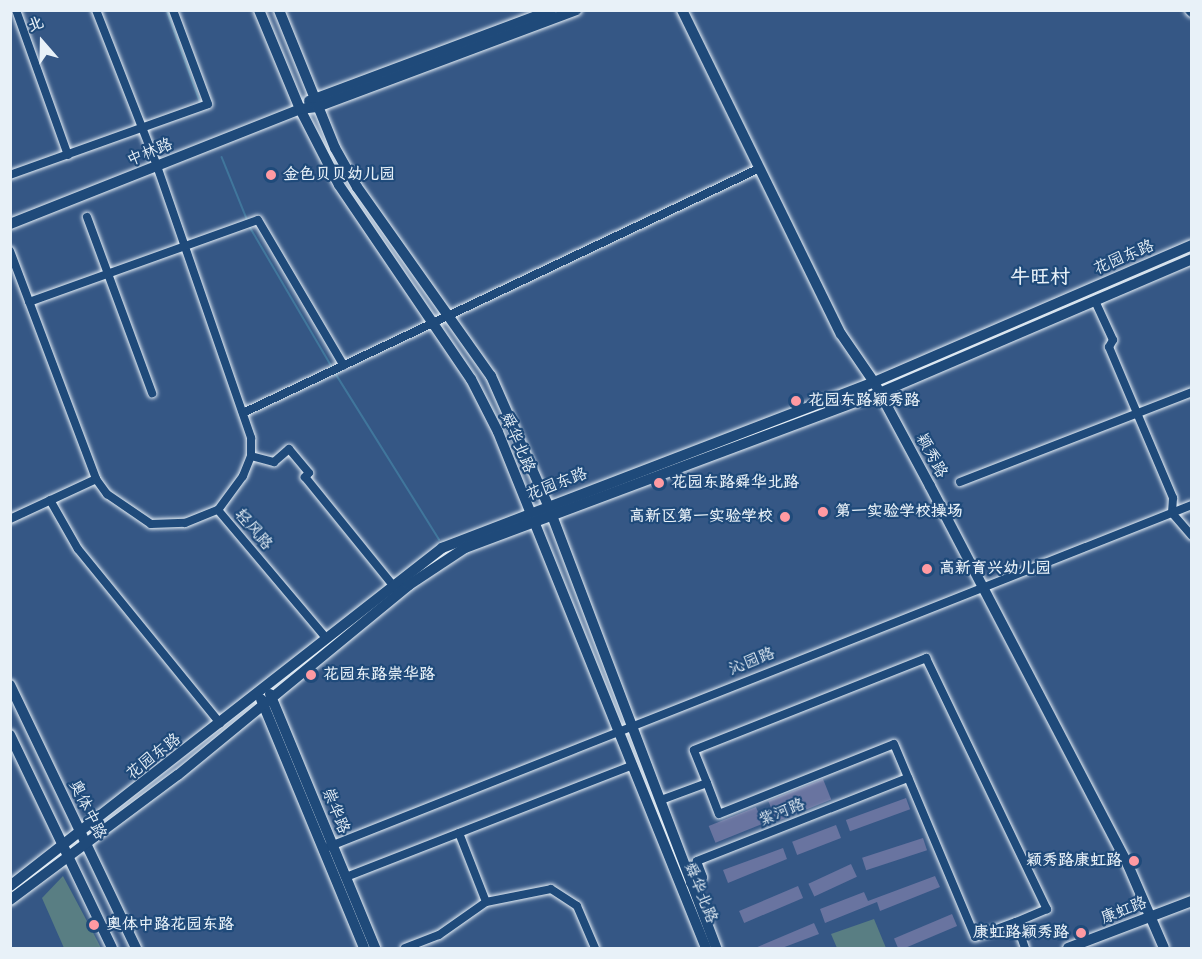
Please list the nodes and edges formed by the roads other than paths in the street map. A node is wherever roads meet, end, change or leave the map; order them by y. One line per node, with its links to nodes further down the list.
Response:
1 (16, 10): 12 (street)
2 (96, 10): 11 (street)
3 (173, 10): 11 (street)
4 (259, 10): 10 (main road, 舜华北路)
5 (279, 10): 9 (main road, 舜华北路)
6 (552, 10): 9 (main road, 中林路)
7 (576, 10): 9 (main road, 中林路)
8 (682, 10): 14 (main road, 颖秀路)
9 (316, 101): 10 (main road, 中林路); 25 (main road, 舜华北路)
10 (300, 109): 13 (main road, 中林路); 26 (main road, 舜华北路)
11 (140, 129): 12 (street); 13 (street)
12 (68, 155): 15 (street)
13 (157, 166): 17 (main road, 中林路); 19 (street)
14 (760, 168): 25 (street); 28 (main road, 颖秀路)
15 (10, 175)
16 (87, 217): 22 (street)
17 (10, 224)
18 (1191, 245): 28 (main road, 花园东路)
19 (184, 246): 22 (street); 27 (street); 33 (street)
20 (10, 251): 24 (street)
21 (1191, 259): 23 (main road, 花园东路)
22 (108, 273): 24 (street); 30 (street)
23 (1095, 301): 31 (main road, 花园东路); 32 (street)
24 (29, 302): 35 (street)
25 (449, 313): 26 (street); 38 (main road, 舜华北路)
26 (434, 322): 27 (street); 41 (main road, 舜华北路)
27 (337, 369): 33 (street)
28 (874, 382): 31 (main road, 颖秀路); 38 (main road, 花园东路)
29 (1191, 392): 32 (street)
30 (152, 393)
31 (880, 393): 43 (main road, 花园东路); 48 (main road, 颖秀路)
32 (1137, 413): 36 (street); 42 (street)
33 (243, 414): 34 (street)
34 (251, 456): 40 (street); 47 (street)
35 (96, 479): 37 (street); 40 (street, 轻风路)
36 (960, 482)
37 (50, 500): 44 (street); 53 (street)
38 (548, 505): 41 (main road, 花园东路); 43 (main road, 舜华北路)
39 (1191, 505): 42 (street, 沁园路)
40 (218, 510): 49 (street, 轻风路)
41 (530, 512): 45 (main road, 舜华北路); 47 (main road, 花园东路)
42 (1172, 513): 46 (street); 48 (street, 沁园路)
43 (553, 518): 45 (main road, 花园东路); 54 (main road, 舜华北路)
44 (10, 519)
45 (535, 524): 52 (main road, 花园东路); 55 (main road, 舜华北路)
46 (1191, 536)
47 (392, 584): 49 (main road, 花园东路)
48 (981, 586): 54 (street, 沁园路); 73 (main road, 颖秀路)
49 (327, 638): 51 (main road, 花园东路)
50 (10, 685): 61 (main road, 奥体中路)
51 (260, 690): 52 (main road, 崇华路); 53 (main road, 花园东路)
52 (270, 701): 63 (main road, 花园东路); 65 (main road, 崇华路)
53 (220, 723): 61 (main road, 花园东路)
54 (633, 725): 55 (street, 沁园路); 60 (main road, 舜华北路)
55 (620, 730): 57 (main road, 舜华北路); 65 (street, 沁园路)
56 (10, 735): 64 (main road)
57 (633, 765): 62 (street); 81 (main road, 舜华北路)
58 (908, 778): 59 (street); 68 (street, 紫河路); 74 (street)
59 (707, 783): 60 (street); 74 (street)
60 (661, 800): 68 (main road, 舜华北路)
61 (81, 832): 63 (main road, 奥体中路); 64 (main road, 花园东路)
62 (459, 833): 67 (street); 72 (street)
63 (87, 844): 66 (main road, 花园东路); 76 (main road, 奥体中路)
64 (64, 845): 66 (main road); 69 (main road, 花园东路)
65 (328, 846): 67 (main road, 崇华路); 77 (main road, 崇华路)
66 (69, 857): 70 (main road, 花园东路); 75 (main road)
67 (346, 877): 78 (main road, 崇华路)
68 (690, 883): 82 (main road, 舜华北路)
69 (10, 886)
70 (10, 900)
71 (1191, 901): 73 (main road, 康虹路)
72 (486, 902): 79 (street); 80 (street)
73 (1152, 917): 84 (main road, 康虹路); 85 (main road, 颖秀路); 86 (main road, 颖秀路)
74 (1016, 922): 83 (street)
75 (112, 948)
76 (136, 948)
77 (364, 948)
78 (375, 948)
79 (405, 948)
80 (595, 948)
81 (706, 948)
82 (717, 948)
83 (1025, 948)
84 (1068, 948)
85 (1164, 948)
86 (1169, 948)

